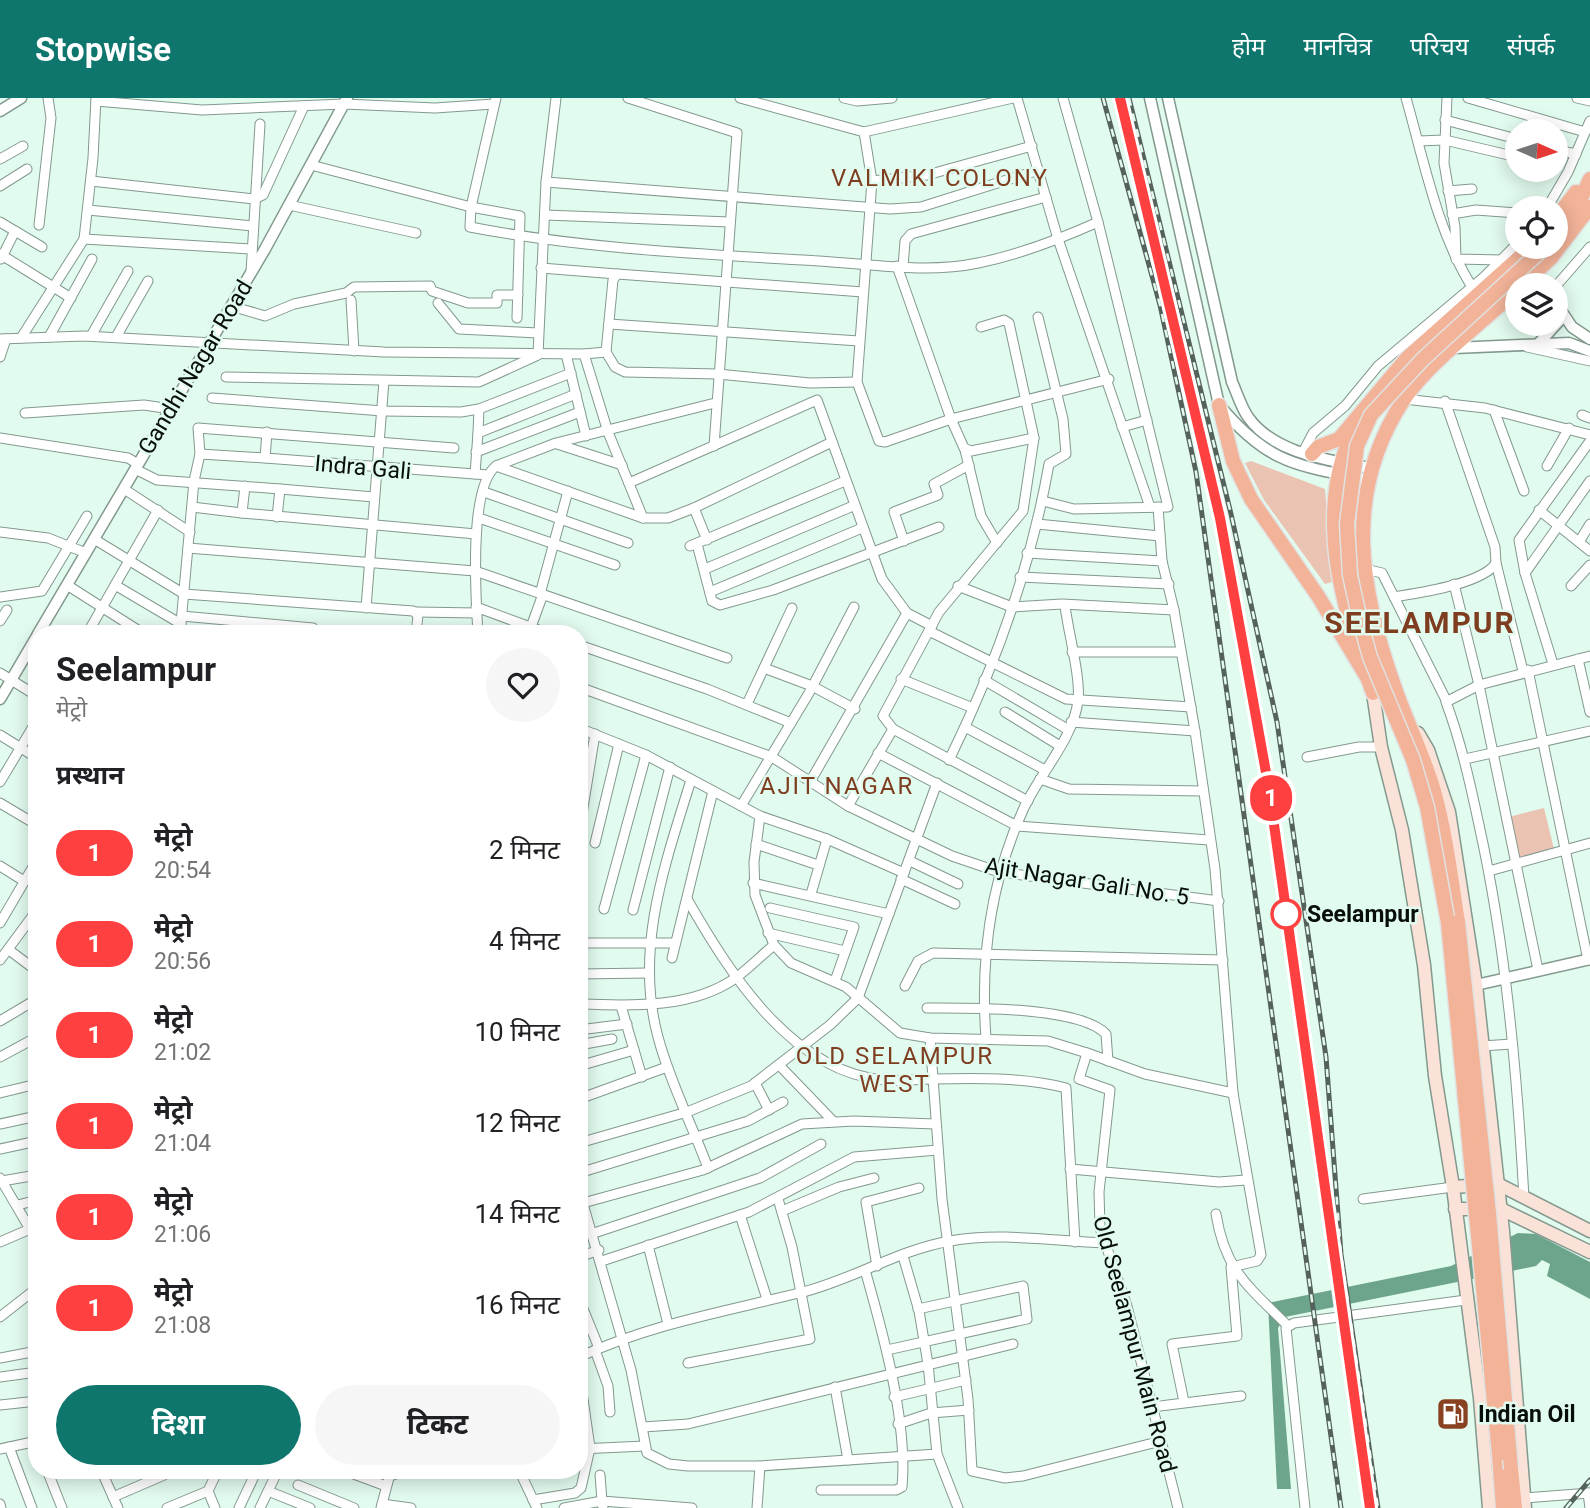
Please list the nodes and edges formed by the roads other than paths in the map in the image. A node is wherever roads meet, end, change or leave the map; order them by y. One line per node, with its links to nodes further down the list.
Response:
1 (22, 98): 21 (street)
2 (48, 98): 64 (street)
3 (554, 98): 43 (street)
4 (628, 98): 48 (street)
5 (740, 98): 25 (street)
6 (844, 98): 7 (street)
7 (892, 98)
8 (1015, 98): 25 (street); 31 (street)
9 (1063, 98): 63 (street)
10 (1150, 98): 144 (street)
11 (1168, 98): 152 (street)
12 (1406, 98): 29 (street)
13 (1447, 98): 22 (street)
14 (1468, 98): 26 (street)
15 (1577, 98): 19 (street)
16 (96, 100): 20 (street); 42 (street)
17 (345, 101): 18 (street); 20 (street); 36 (street, Gandhi Nagar Road)
18 (495, 101): 54 (street)
19 (1590, 101)
20 (304, 106): 50 (street)
21 (0, 111)
22 (1446, 120): 27 (street); 28 (street)
23 (1590, 121): 26 (street)
24 (260, 124): 50 (street)
25 (864, 132): 44 (street)
26 (1585, 132): 33 (street)
27 (1505, 136)
28 (1445, 140): 29 (street); 34 (street); 47 (street)
29 (1418, 141): 79 (street)
30 (23, 146): 35 (street)
31 (1032, 146): 38 (street); 44 (street)
32 (1568, 152): 33 (street)
33 (1576, 154): 39 (street)
34 (1505, 155)
35 (0, 159)
36 (312, 165): 52 (street, Gandhi Nagar Road); 54 (street)
37 (27, 169): 45 (street)
38 (1039, 170): 49 (street); 55 (street)
39 (1568, 172)
40 (1590, 172): 51 (highway)
41 (1590, 179): 60 (highway)
42 (91, 181): 50 (street); 56 (street)
43 (546, 181): 48 (street); 59 (street)
44 (872, 181): 55 (street)
45 (0, 186)
46 (1472, 189): 47 (street)
47 (1448, 191): 58 (street)
48 (733, 197): 55 (street); 62 (street)
49 (1046, 197): 71 (street); 84 (street)
50 (254, 199): 65 (street)
51 (1568, 202)
52 (289, 205): 67 (street); 89 (street, Gandhi Nagar Road)
53 (1590, 206): 87 (highway)
54 (471, 208): 68 (street); 68 (street)
55 (870, 208): 83 (street)
56 (88, 210): 65 (street); 69 (street)
57 (1505, 212): 58 (street)
58 (1452, 214): 79 (street)
59 (545, 215): 62 (street); 70 (street)
60 (1568, 220)
61 (0, 222): 66 (street)
62 (730, 222): 75 (street)
63 (1098, 222): 71 (street); 154 (street)
64 (40, 225)
65 (253, 226): 74 (street)
66 (15, 231): 72 (street); 76 (street)
67 (416, 233)
68 (520, 237): 70 (street); 96 (street)
69 (84, 239): 74 (street); 93 (street)
70 (543, 239): 75 (street); 85 (street)
71 (1058, 239): 84 (street); 132 (street)
72 (42, 247)
73 (1590, 247): 88 (street)
74 (251, 248): 89 (street)
75 (728, 256): 83 (street); 92 (street)
76 (1, 257): 93 (street)
77 (1505, 257): 82 (street)
78 (92, 259): 97 (street)
79 (1456, 259): 82 (street); 94 (street)
80 (1518, 259): 151 (highway)
81 (1532, 259): 571 (highway, bridge)
82 (1502, 260): 94 (street)
83 (866, 264): 84 (street); 95 (street)
84 (900, 267): 153 (street)
85 (541, 268): 90 (street); 107 (street)
86 (128, 271): 109 (street)
87 (1538, 273)
88 (1567, 273)
89 (251, 274): 101 (street, Gandhi Nagar Road)
90 (617, 274): 92 (street); 105 (street)
91 (148, 282): 112 (street)
92 (727, 284): 95 (street); 108 (street)
93 (52, 287): 97 (street); 113 (street)
94 (1472, 287): 173 (street)
95 (863, 292): 116 (street)
96 (518, 295): 101 (street); 103 (street)
97 (71, 298): 111 (street)
98 (351, 300): 121 (street)
99 (1505, 301): 120 (highway)
100 (438, 303): 107 (street)
101 (232, 306): 119 (street, Gandhi Nagar Road)
102 (1038, 317): 136 (street)
103 (517, 318)
104 (1568, 320): 115 (street)
105 (610, 324): 108 (street); 123 (street)
106 (981, 327): 139 (street)
107 (538, 332): 126 (street)
108 (722, 332): 116 (street); 130 (street)
109 (91, 336): 111 (street); 112 (street)
110 (1545, 336): 117 (street)
111 (49, 337): 113 (street)
112 (116, 337): 119 (street)
113 (21, 338): 114 (street)
114 (3, 339): 127 (street)
115 (1590, 339)
116 (859, 341): 134 (street)
117 (1539, 343): 118 (street); 122 (street)
118 (1519, 344): 120 (street); 128 (street)
119 (209, 345): 121 (street); 145 (street, Gandhi Nagar Road)
120 (1454, 348): 140 (highway)
121 (354, 351): 126 (street)
122 (1590, 351)
123 (606, 352): 125 (street); 130 (street)
124 (566, 354): 125 (street); 126 (street); 129 (street)
125 (584, 354): 159 (street)
126 (538, 355): 133 (street)
127 (0, 357)
128 (1590, 361)
129 (571, 373): 137 (street); 146 (street)
130 (718, 374): 135 (street); 143 (street)
131 (226, 377): 133 (street)
132 (1109, 379): 136 (street); 155 (street)
133 (384, 381): 148 (street)
134 (857, 382): 135 (street); 153 (street)
135 (810, 383): 142 (street)
136 (1056, 391): 139 (street); 196 (street)
137 (576, 394): 150 (street); 160 (street)
138 (212, 398): 148 (street)
139 (1026, 399): 153 (street); 163 (street)
140 (1404, 399): 141 (street); 184 (highway)
141 (1445, 401): 147 (street); 235 (street)
142 (818, 402): 167 (street); 169 (street)
143 (715, 403): 159 (street); 169 (street)
144 (1219, 405): 156 (street); 289 (highway)
145 (170, 409): 149 (street); 179 (street, Gandhi Nagar Road)
146 (479, 409): 148 (street); 160 (street)
147 (1494, 410): 157 (street); 193 (street)
148 (383, 411): 166 (street)
149 (25, 412)
150 (580, 412): 162 (street); 172 (street)
151 (1362, 413): 173 (highway); 180 (highway)
152 (1247, 416): 156 (street); 173 (street)
153 (951, 419): 171 (street)
154 (1147, 420): 155 (street); 199 (street)
155 (1122, 427): 199 (street)
156 (1237, 427): 180 (street)
157 (1569, 428): 161 (street); 178 (street)
158 (267, 432): 166 (street); 174 (street); 175 (street)
159 (608, 432): 162 (street); 177 (street)
160 (478, 433): 172 (street)
161 (1590, 435)
162 (586, 436): 168 (street)
163 (1034, 438): 171 (street); 225 (street)
164 (0, 439): 179 (street)
165 (1590, 441): 202 (street)
166 (381, 442): 170 (street); 181 (street)
167 (832, 442): 186 (street); 200 (street)
168 (556, 443): 177 (street); 182 (street)
169 (714, 446): 188 (street)
170 (454, 448)
171 (965, 450): 176 (street)
172 (476, 452): 183 (street)
173 (1308, 453): 180 (street)
174 (200, 454): 175 (street, Indra Gali); 185 (street)
175 (265, 458): 181 (street, Indra Gali)
176 (969, 465): 220 (street); 225 (street)
177 (622, 466): 188 (street)
178 (1547, 466)
179 (136, 467): 185 (street); 190 (street, Gandhi Nagar Road)
180 (1339, 468): 184 (street); 289 (highway)
181 (378, 469): 183 (street, Indra Gali); 195 (street)
182 (491, 471): 183 (street, Indra Gali); 192 (street); 194 (street)
183 (475, 474)
184 (1369, 474): 239 (highway)
185 (194, 481): 189 (street); 198 (street)
186 (845, 481): 197 (street); 224 (street)
187 (1590, 481): 213 (street)
188 (629, 483): 206 (street)
189 (245, 486): 191 (street); 203 (street)
190 (124, 489): 201 (street); 219 (street, Gandhi Nagar Road)
191 (280, 489): 195 (street); 205 (street)
192 (568, 491): 206 (street); 208 (street)
193 (1524, 491)
194 (484, 492): 207 (street); 208 (street)
195 (374, 497): 211 (street)
196 (1043, 501): 199 (street); 209 (street)
197 (853, 506): 214 (street); 238 (street)
198 (192, 507): 203 (street); 216 (street)
199 (1154, 507): 218 (street)
200 (694, 508): 206 (street); 224 (street)
201 (158, 510): 216 (street); 232 (street)
202 (1539, 510): 213 (street); 241 (street)
203 (242, 513): 205 (street)
204 (87, 516): 226 (street)
205 (277, 517): 211 (street)
206 (643, 517)
207 (479, 518): 217 (street); 221 (street)
208 (561, 520): 221 (street); 223 (street)
209 (1037, 524): 218 (street); 230 (street)
210 (1590, 524): 222 (street)
211 (370, 526): 217 (street); 234 (street)
212 (939, 527): 220 (street)
213 (1558, 527): 222 (street); 241 (street)
214 (862, 528): 231 (street); 249 (street)
215 (0, 532): 226 (street)
216 (190, 532): 227 (street)
217 (476, 534): 240 (street)
218 (1160, 536): 233 (street)
219 (94, 539): 229 (street, Gandhi Nagar Road); 232 (street)
220 (904, 541): 231 (street)
221 (555, 542): 236 (street); 251 (street)
222 (1579, 542): 228 (street)
223 (628, 543)
224 (698, 543): 238 (street)
225 (997, 543): 247 (street)
226 (70, 546): 229 (street); 252 (street)
227 (188, 548): 234 (street); 250 (street)
228 (1590, 551)
229 (86, 553): 245 (street, Gandhi Nagar Road)
230 (1027, 553): 233 (street); 242 (street)
231 (871, 554): 249 (street); 264 (street)
232 (129, 561): 246 (street); 250 (street)
233 (1162, 561): 243 (street)
234 (368, 562): 240 (street); 258 (street)
235 (1496, 563): 244 (street); 286 (street)
236 (615, 565)
237 (1590, 565): 248 (street)
238 (705, 569): 249 (street)
239 (1365, 569): 253 (street); 306 (highway)
240 (475, 571): 251 (street); 261 (street)
241 (1525, 573): 284 (street)
242 (1020, 577): 243 (street); 257 (street)
243 (1168, 584): 262 (street)
244 (1454, 584): 253 (street); 292 (street)
245 (67, 585): 255 (street); 267 (street, Gandhi Nagar Road)
246 (115, 585): 255 (street); 266 (street)
247 (958, 586): 257 (street); 275 (street)
248 (1571, 586)
249 (710, 592)
250 (184, 594): 258 (street); 266 (street)
251 (541, 594): 274 (street); 281 (street)
252 (0, 597)
253 (1394, 597): 298 (street)
254 (1065, 606): 257 (street); 262 (street); 278 (street)
255 (103, 607): 268 (street); 269 (street)
256 (855, 607): 293 (street)
257 (1012, 607): 283 (street)
258 (366, 608): 263 (street)
259 (792, 608): 285 (street)
260 (6, 610): 265 (street)
261 (477, 610): 263 (street); 272 (street); 273 (street)
262 (1174, 610): 279 (street)
263 (416, 612): 271 (street)
264 (907, 613): 275 (street); 303 (street)
265 (0, 621)
266 (181, 624): 270 (street)
267 (44, 625)
268 (94, 625)
269 (130, 625)
270 (214, 625)
271 (416, 625)
272 (478, 625)
273 (525, 625)
274 (532, 625)
275 (931, 628): 283 (street); 288 (street)
276 (588, 648): 300 (street)
277 (28, 652): 290 (street, Gandhi Nagar Road)
278 (1072, 652): 279 (street); 299 (street)
279 (1181, 652): 301 (street)
280 (1590, 656): 282 (street)
281 (727, 657)
282 (1578, 659): 284 (street); 305 (street)
283 (993, 661): 291 (street); 299 (street)
284 (1553, 664): 286 (street)
285 (764, 668): 293 (street); 300 (street)
286 (1526, 670): 292 (street); 318 (street)
287 (0, 673): 290 (street)
288 (901, 679): 302 (street); 310 (street)
289 (1368, 679): 296 (highway)
290 (11, 680): 294 (street); 297 (street, Gandhi Nagar Road)
291 (984, 680): 302 (street); 308 (street)
292 (1479, 685): 298 (street); 325 (street)
293 (812, 686): 303 (street); 307 (street)
294 (28, 690)
295 (588, 690): 326 (street)
296 (1373, 693): 320 (main road)
297 (0, 699)
298 (1446, 700): 328 (street)
299 (1078, 702): 301 (street); 308 (street)
300 (747, 704): 307 (street)
301 (1191, 707): 311 (street)
302 (973, 708): 309 (street)
303 (855, 709): 335 (street)
304 (1005, 712): 319 (street)
305 (1590, 712)
306 (1409, 717): 393 (main road); 551 (highway, bridge)
307 (791, 723): 326 (street)
308 (1069, 726): 311 (street); 319 (street)
309 (965, 727): 329 (street); 331 (street)
310 (894, 729): 323 (street); 329 (street)
311 (1195, 731): 337 (street)
312 (1590, 731): 318 (street)
313 (588, 732): 314 (street)
314 (595, 734): 317 (street); 332 (street)
315 (0, 735): 321 (street)
316 (28, 735): 321 (street)
317 (619, 744): 324 (street); 349 (street)
318 (1543, 744): 325 (street); 352 (street)
319 (1060, 746): 331 (street)
320 (1381, 747): 327 (street); 449 (main road)
321 (20, 748): 322 (street); 334 (street)
322 (28, 753)
323 (878, 754): 336 (street); 342 (street)
324 (646, 755): 330 (street); 369 (street)
325 (1493, 755): 328 (street); 354 (street)
326 (772, 757): 335 (street, Ajit Nagar Gali No. 5); 341 (street)
327 (1307, 757)
328 (1465, 759): 357 (street)
329 (949, 760): 339 (street)
330 (670, 767): 333 (street); 370 (street)
331 (1043, 775): 337 (street); 339 (street)
332 (588, 777)
333 (691, 780): 338 (street); 377 (street)
334 (0, 782)
335 (810, 782): 342 (street, Ajit Nagar Gali No. 5)
336 (937, 783): 345 (street); 347 (street)
337 (1203, 791): 348 (street)
338 (713, 792): 341 (street); 365 (street)
339 (1028, 802): 345 (street)
340 (0, 803): 344 (street)
341 (741, 806): 343 (street)
342 (848, 806): 347 (street, Ajit Nagar Gali No. 5)
343 (760, 816): 346 (street); 351 (street)
344 (28, 820)
345 (1017, 825): 348 (street); 358 (street)
346 (827, 839): 355 (street); 360 (street)
347 (918, 840): 353 (street); 358 (street, Ajit Nagar Gali No. 5)
348 (1209, 840): 366 (street)
349 (595, 843)
350 (1590, 843): 352 (street)
351 (756, 844): 355 (street); 362 (street)
352 (1564, 851): 354 (street); 385 (street)
353 (910, 861): 360 (street); 363 (street)
354 (1516, 863): 357 (street); 387 (street)
355 (818, 865): 364 (street)
356 (0, 866): 361 (street)
357 (1489, 871): 391 (street)
358 (999, 872): 366 (street, Ajit Nagar Gali No. 5); 381 (street)
359 (28, 875): 361 (street)
360 (903, 876): 367 (street); 371 (street)
361 (24, 881): 372 (street)
362 (753, 883): 364 (street); 374 (street)
363 (958, 884)
364 (811, 894): 371 (street)
365 (687, 899): 376 (street); 390 (street)
366 (1219, 901): 384 (street)
367 (955, 904)
368 (770, 908): 380 (street)
369 (604, 909)
370 (633, 911)
371 (889, 914): 395 (street)
372 (0, 923)
373 (28, 924): 379 (street)
374 (768, 933): 378 (street); 380 (street)
375 (588, 943): 377 (street)
376 (673, 943): 377 (street); 382 (street)
377 (649, 944): 388 (street)
378 (774, 945): 390 (street); 392 (street)
379 (9, 950): 383 (street); 386 (street)
380 (845, 951): 392 (street)
381 (984, 955): 384 (street); 394 (street); 401 (street)
382 (672, 958)
383 (0, 960)
384 (1223, 960): 425 (street)
385 (1589, 960): 387 (street)
386 (28, 961)
387 (1538, 970): 391 (street)
388 (648, 972): 389 (street); 398 (street)
389 (588, 974)
390 (736, 978): 398 (street); 412 (street)
391 (1505, 979): 393 (street); 410 (street)
392 (835, 981): 395 (street)
393 (1476, 985): 411 (main road)
394 (905, 986)
395 (858, 998): 405 (street); 412 (street)
396 (28, 1004): 402 (street)
397 (588, 1004): 399 (street)
398 (651, 1005): 399 (street); 419 (street)
399 (621, 1006): 403 (street)
400 (927, 1008): 401 (street)
401 (984, 1009): 406 (street); 416 (street)
402 (0, 1021)
403 (627, 1024): 404 (street); 413 (street)
404 (588, 1029)
405 (930, 1038): 406 (street); 421 (street)
406 (986, 1038): 414 (street)
407 (612, 1039): 409 (street)
408 (28, 1042): 415 (street)
409 (588, 1043)
410 (1512, 1044): 411 (street); 451 (street)
411 (1482, 1046): 448 (main road)
412 (803, 1047): 418 (street); 421 (street)
413 (634, 1050): 417 (street); 420 (street)
414 (1087, 1053): 416 (street); 443 (street, Old Seelampur Main Road)
415 (0, 1057)
416 (1108, 1061): 425 (street)
417 (588, 1063)
418 (779, 1065): 422 (street); 431 (street)
419 (667, 1067): 420 (street); 429 (street)
420 (642, 1077): 426 (street)
421 (931, 1079): 433 (street); 441 (street)
422 (755, 1083): 428 (street); 429 (street)
423 (28, 1086): 424 (street)
424 (0, 1093)
425 (1233, 1093): 447 (street)
426 (588, 1096)
427 (783, 1102): 428 (street)
428 (769, 1110): 434 (street)
429 (687, 1112): 434 (street); 435 (street)
430 (28, 1118): 432 (street)
431 (833, 1121): 433 (street); 440 (street)
432 (0, 1124)
433 (935, 1124): 439 (street)
434 (696, 1136): 440 (street); 442 (street)
435 (588, 1140)
436 (28, 1142): 438 (street)
437 (821, 1144): 466 (street)
438 (0, 1149)
439 (938, 1150): 452 (street); 467 (street)
440 (708, 1168): 455 (street)
441 (1070, 1169): 443 (street); 469 (street)
442 (588, 1170)
443 (1101, 1171): 447 (street); 470 (street, Old Seelampur Main Road)
444 (28, 1176): 446 (street)
445 (874, 1178): 459 (street)
446 (1, 1180): 456 (street)
447 (1247, 1181): 478 (street)
448 (1497, 1184): 449 (main road); 451 (main road); 458 (main road)
449 (1453, 1187): 453 (street); 457 (main road)
450 (919, 1188): 477 (street)
451 (1524, 1198): 465 (main road)
452 (778, 1199): 459 (street); 461 (street)
453 (1363, 1199)
454 (28, 1202): 456 (street)
455 (588, 1202)
456 (18, 1205): 463 (street)
457 (1455, 1209): 458 (main road); 484 (main road)
458 (1501, 1209): 473 (main road); 551 (main road)
459 (782, 1211): 480 (street)
460 (1216, 1214): 478 (street)
461 (740, 1215): 471 (street); 482 (street)
462 (588, 1217): 466 (street)
463 (28, 1219)
464 (28, 1228): 468 (street)
465 (1590, 1231)
466 (594, 1233): 472 (street)
467 (947, 1241): 469 (street); 475 (street); 483 (street)
468 (0, 1242)
469 (1075, 1242): 470 (street)
470 (1104, 1243): 513 (street, Old Seelampur Main Road)
471 (649, 1245): 476 (street); 489 (street)
472 (599, 1250): 474 (street); 476 (street)
473 (1590, 1252)
474 (588, 1254)
475 (903, 1256): 477 (street); 485 (street)
476 (602, 1261): 491 (street)
477 (877, 1266): 479 (street)
478 (1231, 1266): 487 (street); 511 (street)
479 (865, 1270): 480 (street); 495 (street)
480 (801, 1293): 482 (street); 500 (street)
481 (28, 1295): 486 (street)
482 (767, 1299): 489 (street)
483 (956, 1299): 485 (street); 490 (street); 490 (street)
484 (1466, 1300): 487 (street); 570 (main road)
485 (918, 1309): 492 (street)
486 (0, 1317)
487 (1286, 1323): 569 (street)
488 (588, 1324): 494 (street)
489 (668, 1324): 491 (street)
490 (960, 1332): 492 (street); 498 (street)
491 (622, 1338): 494 (street); 518 (street)
492 (924, 1340): 495 (street); 501 (street)
493 (1013, 1344): 498 (street)
494 (597, 1349): 497 (street); 515 (street)
495 (887, 1350): 502 (street)
496 (28, 1353): 499 (street)
497 (588, 1353)
498 (962, 1354): 501 (street); 505 (street)
499 (0, 1358)
500 (688, 1363)
501 (928, 1364): 502 (street); 507 (street)
502 (891, 1372): 506 (street); 508 (street)
503 (28, 1373): 504 (street)
504 (0, 1377)
505 (966, 1380): 507 (street); 514 (street)
506 (835, 1387): 518 (street); 528 (street)
507 (930, 1388): 508 (street); 516 (street)
508 (894, 1396): 517 (street)
509 (1241, 1396): 511 (street)
510 (28, 1402): 512 (street)
511 (1184, 1402): 513 (street)
512 (0, 1405)
513 (1152, 1407): 520 (street, Old Seelampur Main Road)
514 (969, 1410): 516 (street); 520 (street)
515 (610, 1412)
516 (933, 1413): 517 (street); 525 (street)
517 (898, 1424): 527 (street)
518 (643, 1427): 522 (street)
519 (588, 1434): 524 (street)
520 (1161, 1441): 568 (street, Old Seelampur Main Road)
521 (28, 1443): 523 (street)
522 (645, 1446): 524 (street); 529 (street)
523 (5, 1448): 554 (street)
524 (590, 1448): 526 (street)
525 (937, 1454): 527 (street); 567 (street)
526 (588, 1456)
527 (902, 1457): 528 (street); 543 (street)
528 (848, 1460): 529 (street)
529 (760, 1466): 566 (street)
530 (600, 1475): 550 (street)
531 (51, 1479): 555 (street)
532 (107, 1479): 548 (street)
533 (155, 1479): 548 (street)
534 (214, 1479): 544 (street)
535 (253, 1479): 559 (street)
536 (274, 1479): 560 (street)
537 (374, 1479): 542 (street)
538 (388, 1479): 542 (street)
539 (523, 1479): 549 (street)
540 (582, 1479): 545 (street)
541 (298, 1485): 562 (street)
542 (386, 1486): 552 (street)
543 (821, 1490)
544 (208, 1491): 557 (street); 558 (street)
545 (579, 1491): 549 (street); 553 (street)
546 (273, 1493): 561 (street)
547 (1589, 1493): 551 (street); 572 (street)
548 (113, 1497): 556 (street)
549 (535, 1504)
550 (603, 1505): 553 (street); 565 (street)
551 (1521, 1505)
552 (382, 1506): 563 (street)
553 (581, 1506): 564 (street)
554 (32, 1508)
555 (62, 1508)
556 (118, 1508)
557 (167, 1508)
558 (215, 1508)
559 (239, 1508)
560 (260, 1508)
561 (310, 1508)
562 (354, 1508)
563 (411, 1508)
564 (564, 1508)
565 (692, 1508)
566 (757, 1508)
567 (958, 1508)
568 (1178, 1508)
569 (1305, 1508)
570 (1489, 1508)
571 (1503, 1508)
572 (1590, 1508)

